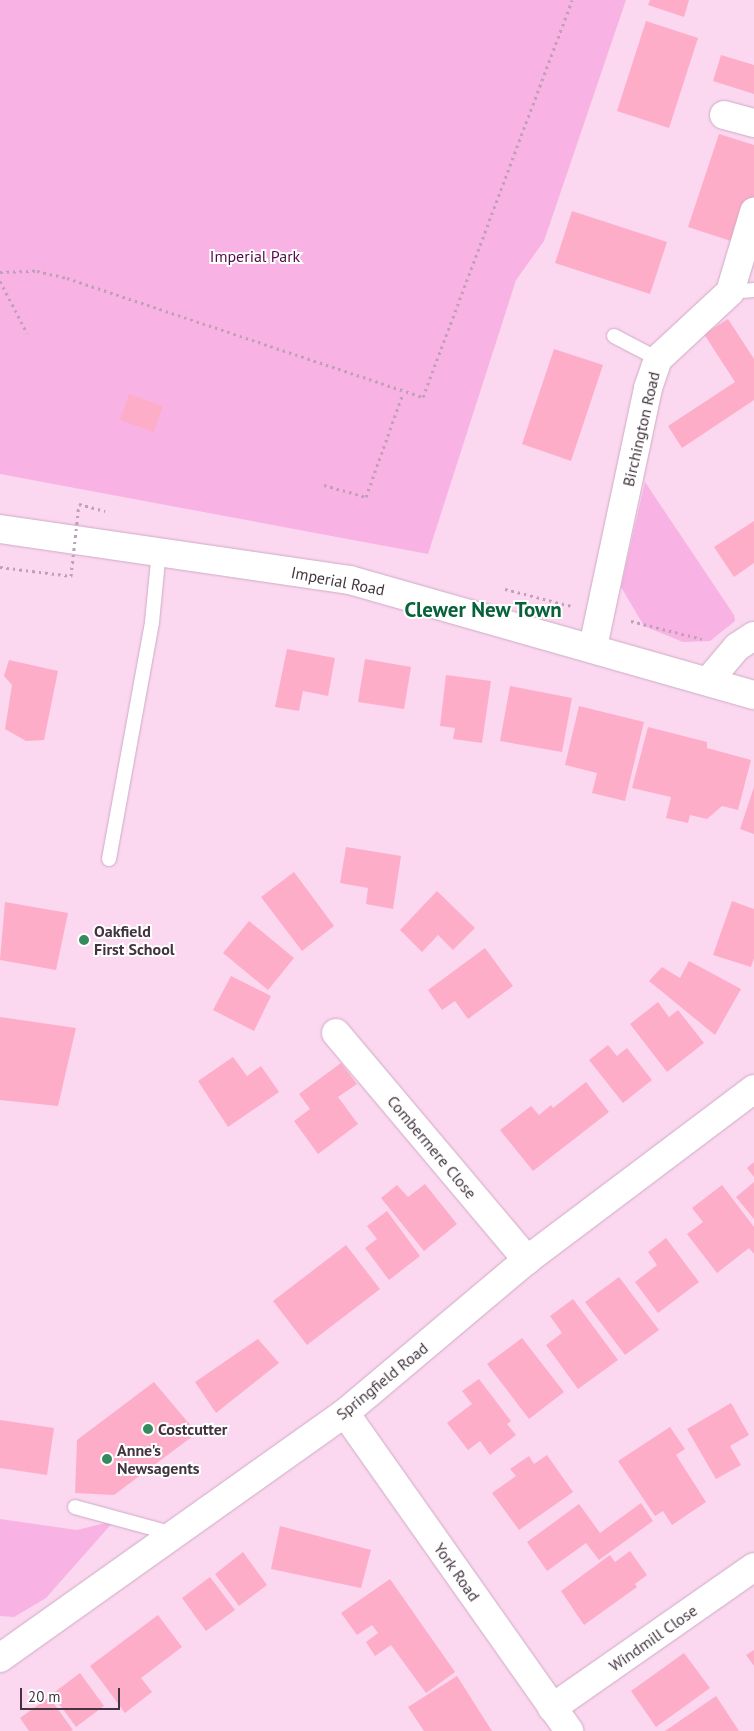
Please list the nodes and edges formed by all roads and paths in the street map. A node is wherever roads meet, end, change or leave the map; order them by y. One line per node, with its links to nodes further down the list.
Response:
1 (572, 0): 11 (path)
2 (724, 115): 3 (street)
3 (754, 123)
4 (754, 212): 7 (street, Birchington Road)
5 (0, 272): 11 (path)
6 (0, 281): 8 (path)
7 (742, 291): 10 (street, Birchington Road)
8 (27, 333)
9 (614, 336): 10 (lane)
10 (658, 359): 18 (street, Birchington Road)
11 (403, 393): 12 (path)
12 (324, 485)
13 (80, 504): 16 (path, bridge)
14 (0, 529): 15 (street, Imperial Road)
15 (159, 550): 18 (street, Imperial Road); 21 (lane)
16 (0, 567)
17 (754, 636): 19 (street)
18 (593, 647): 19 (street, Imperial Road)
19 (709, 680): 20 (street, Imperial Road)
20 (754, 695)
21 (109, 859)
22 (336, 1033): 24 (street, Combermere Close)
23 (754, 1089): 24 (street, Springfield Road)
24 (527, 1260): 25 (street, Springfield Road)
25 (345, 1413): 27 (street, Springfield Road); 30 (street, York Road)
26 (75, 1507): 27 (lane)
27 (174, 1534): 29 (street, Springfield Road)
28 (754, 1568): 30 (street, Windmill Close)
29 (0, 1658)
30 (552, 1708): 31 (street, York Road)
31 (569, 1731)

